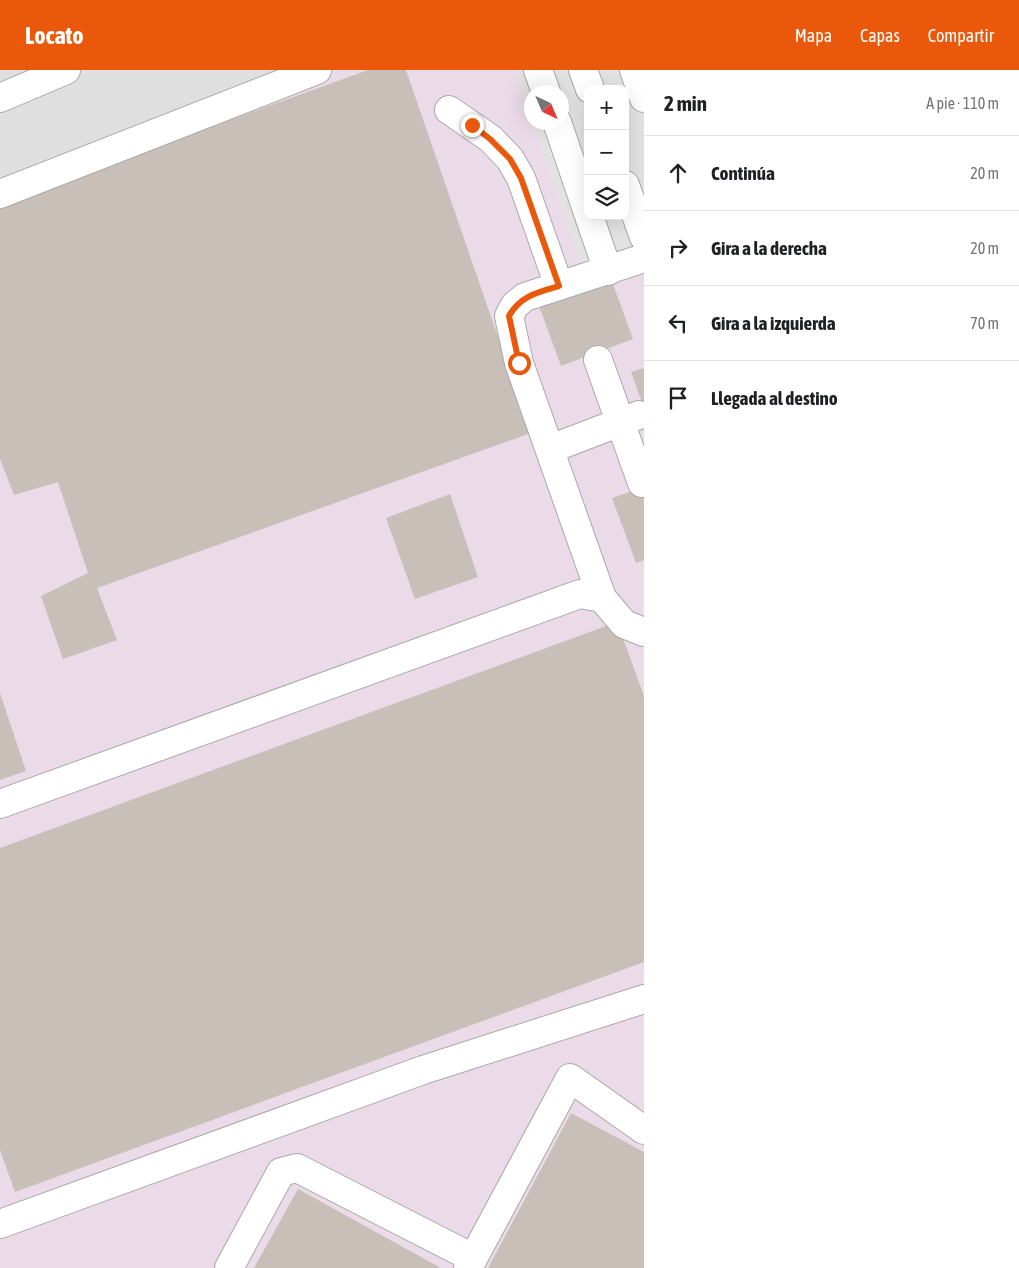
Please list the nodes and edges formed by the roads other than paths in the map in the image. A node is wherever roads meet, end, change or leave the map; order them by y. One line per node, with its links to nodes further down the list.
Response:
1 (66, 70): 8 (street)
2 (317, 70): 12 (street)
3 (538, 70): 6 (street)
4 (583, 70): 7 (street)
5 (634, 70): 9 (street)
6 (543, 85)
7 (589, 85)
8 (0, 98)
9 (644, 98)
10 (449, 110): 19 (street)
11 (560, 130): 14 (street)
12 (0, 194)
13 (629, 197): 16 (street)
14 (584, 200)
15 (590, 220): 18 (street)
16 (644, 237)
17 (644, 258): 18 (street)
18 (608, 271): 19 (street)
19 (559, 286): 22 (street)
20 (598, 360): 21 (street)
21 (630, 418): 22 (street); 23 (street)
22 (550, 449): 24 (street)
23 (642, 484)
24 (602, 598): 25 (street); 26 (street)
25 (644, 632)
26 (0, 804)
27 (644, 999): 29 (street)
28 (644, 1130): 30 (street)
29 (0, 1224)
30 (470, 1263): 31 (street)
31 (229, 1268)

